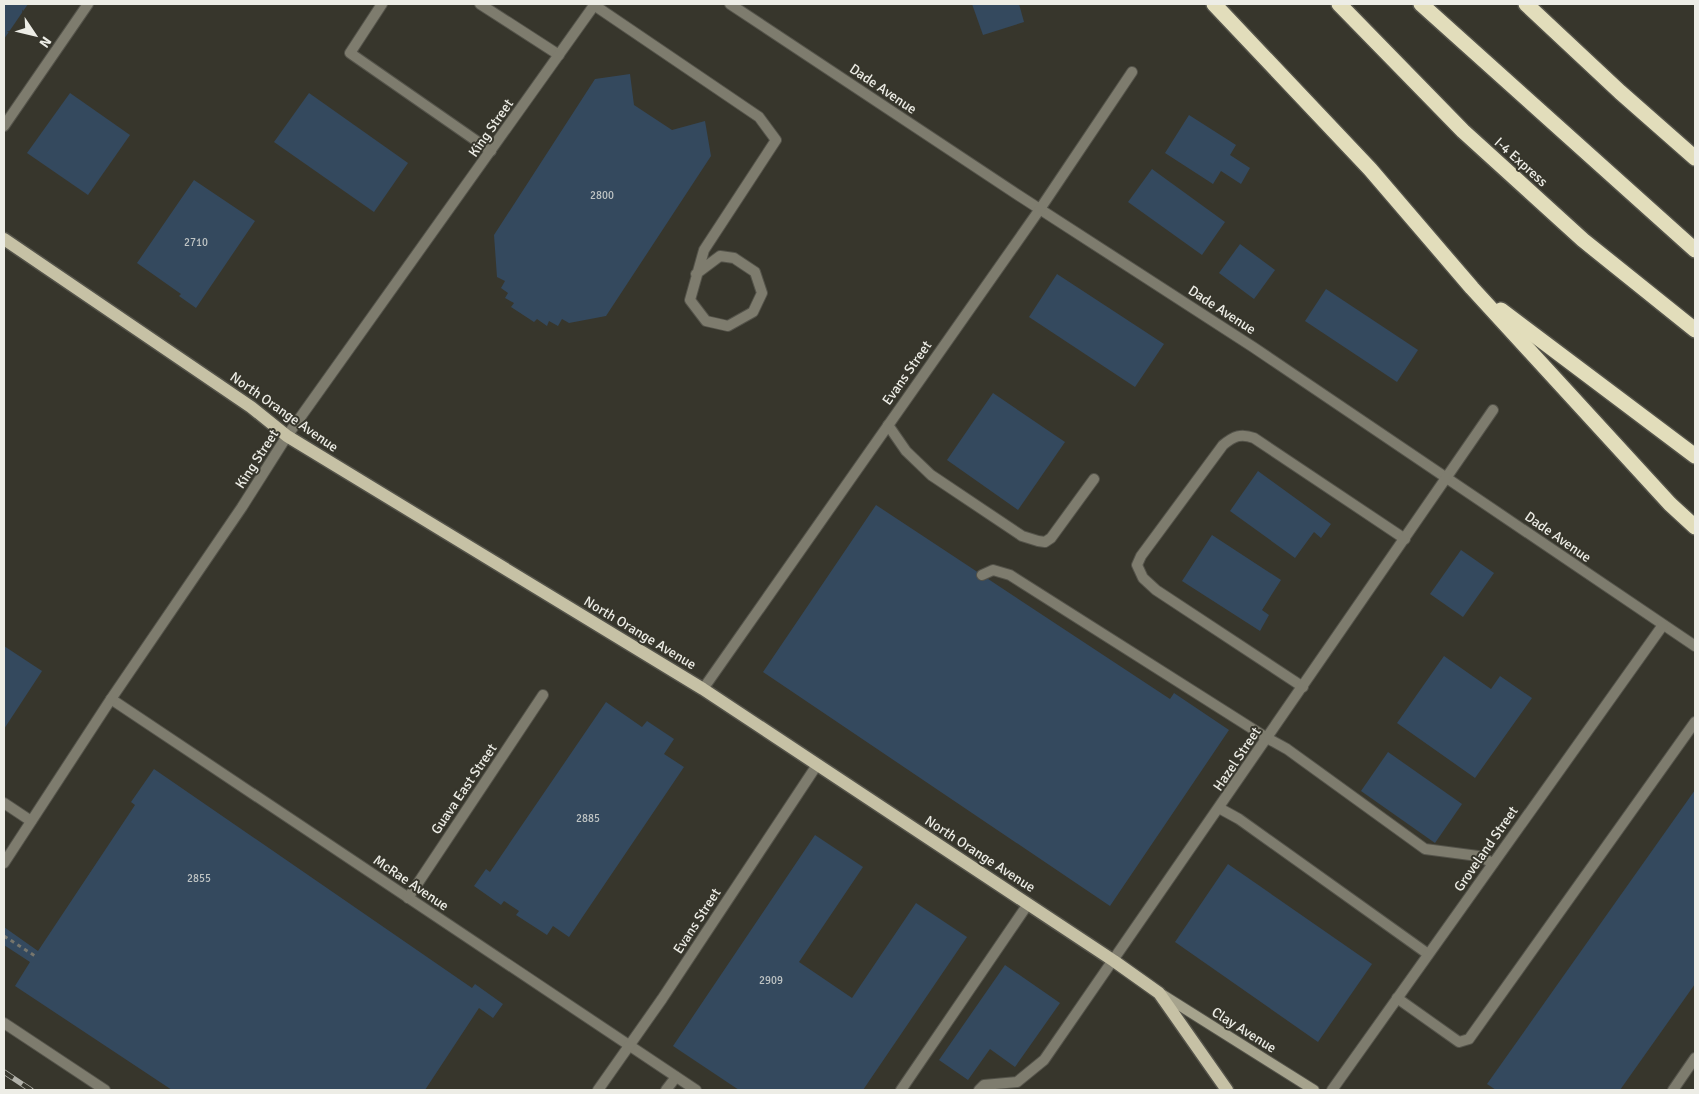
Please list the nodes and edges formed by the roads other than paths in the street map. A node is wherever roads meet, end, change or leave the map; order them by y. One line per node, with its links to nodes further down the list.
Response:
1 (88, 4): 12 (street)
2 (382, 4): 13 (street)
3 (480, 4): 10 (street)
4 (730, 4): 15 (street, Dade Avenue)
5 (1214, 4): 19 (highway)
6 (1339, 4): 20 (highway, I-4 Express)
7 (1421, 4): 17 (highway)
8 (1526, 4): 14 (highway)
9 (595, 5): 10 (street, King Street); 18 (street)
10 (559, 54): 13 (street, King Street)
11 (1132, 72): 15 (street, Evans Street)
12 (4, 126)
13 (491, 151): 23 (street, King Street)
14 (1695, 158)
15 (1040, 209): 22 (street, Evans Street); 25 (street, Dade Avenue)
16 (4, 239): 23 (main road, North Orange Avenue)
17 (1695, 250)
18 (696, 274): 18 (street)
19 (1472, 288): 24 (highway); 27 (highway)
20 (1695, 330)
21 (1493, 410): 25 (street, Hazel Street)
22 (888, 426): 26 (street); 33 (street, Evans Street)
23 (288, 436): 33 (main road, North Orange Avenue); 35 (street, King Street)
24 (1695, 456)
25 (1448, 477): 28 (street, Hazel Street); 30 (street, Dade Avenue)
26 (1094, 479)
27 (1695, 527)
28 (1405, 539): 32 (street, Hazel Street); 32 (street)
29 (982, 575): 37 (street)
30 (1663, 625): 31 (street, Dade Avenue); 43 (street, Groveland Street)
31 (1695, 646)
32 (1303, 687): 37 (street, Hazel Street)
33 (702, 689): 38 (main road, North Orange Avenue)
34 (543, 695): 44 (street, Guava East Street)
35 (111, 699): 41 (street, King Street); 44 (street, McRae Avenue)
36 (1695, 722): 49 (street)
37 (1267, 738): 40 (street, Hazel Street); 43 (street)
38 (817, 765): 45 (main road, North Orange Avenue); 51 (street, Evans Street)
39 (4, 803): 41 (street)
40 (1219, 808): 46 (street); 47 (street, Hazel Street)
41 (31, 821): 42 (street, King Street)
42 (4, 863)
43 (1493, 863): 46 (street, Groveland Street)
44 (408, 898): 51 (street, McRae Avenue)
45 (1028, 904): 47 (main road, North Orange Avenue); 58 (street)
46 (1428, 954): 49 (street, Groveland Street)
47 (1114, 960): 48 (main road, North Orange Avenue); 59 (street, Hazel Street)
48 (1159, 993): 60 (main road, North Orange Avenue); 61 (street, Clay Avenue)
49 (1397, 998): 62 (street, Groveland Street)
50 (4, 1023): 54 (street)
51 (630, 1046): 53 (street, McRae Avenue); 55 (street, Evans Street)
52 (1695, 1058): 63 (street)
53 (676, 1077): 56 (street); 57 (street, McRae Avenue)
54 (105, 1090)
55 (598, 1090)
56 (666, 1090)
57 (696, 1090)
58 (902, 1090)
59 (979, 1090)
60 (1227, 1090)
61 (1314, 1090)
62 (1332, 1090)
63 (1673, 1090)

